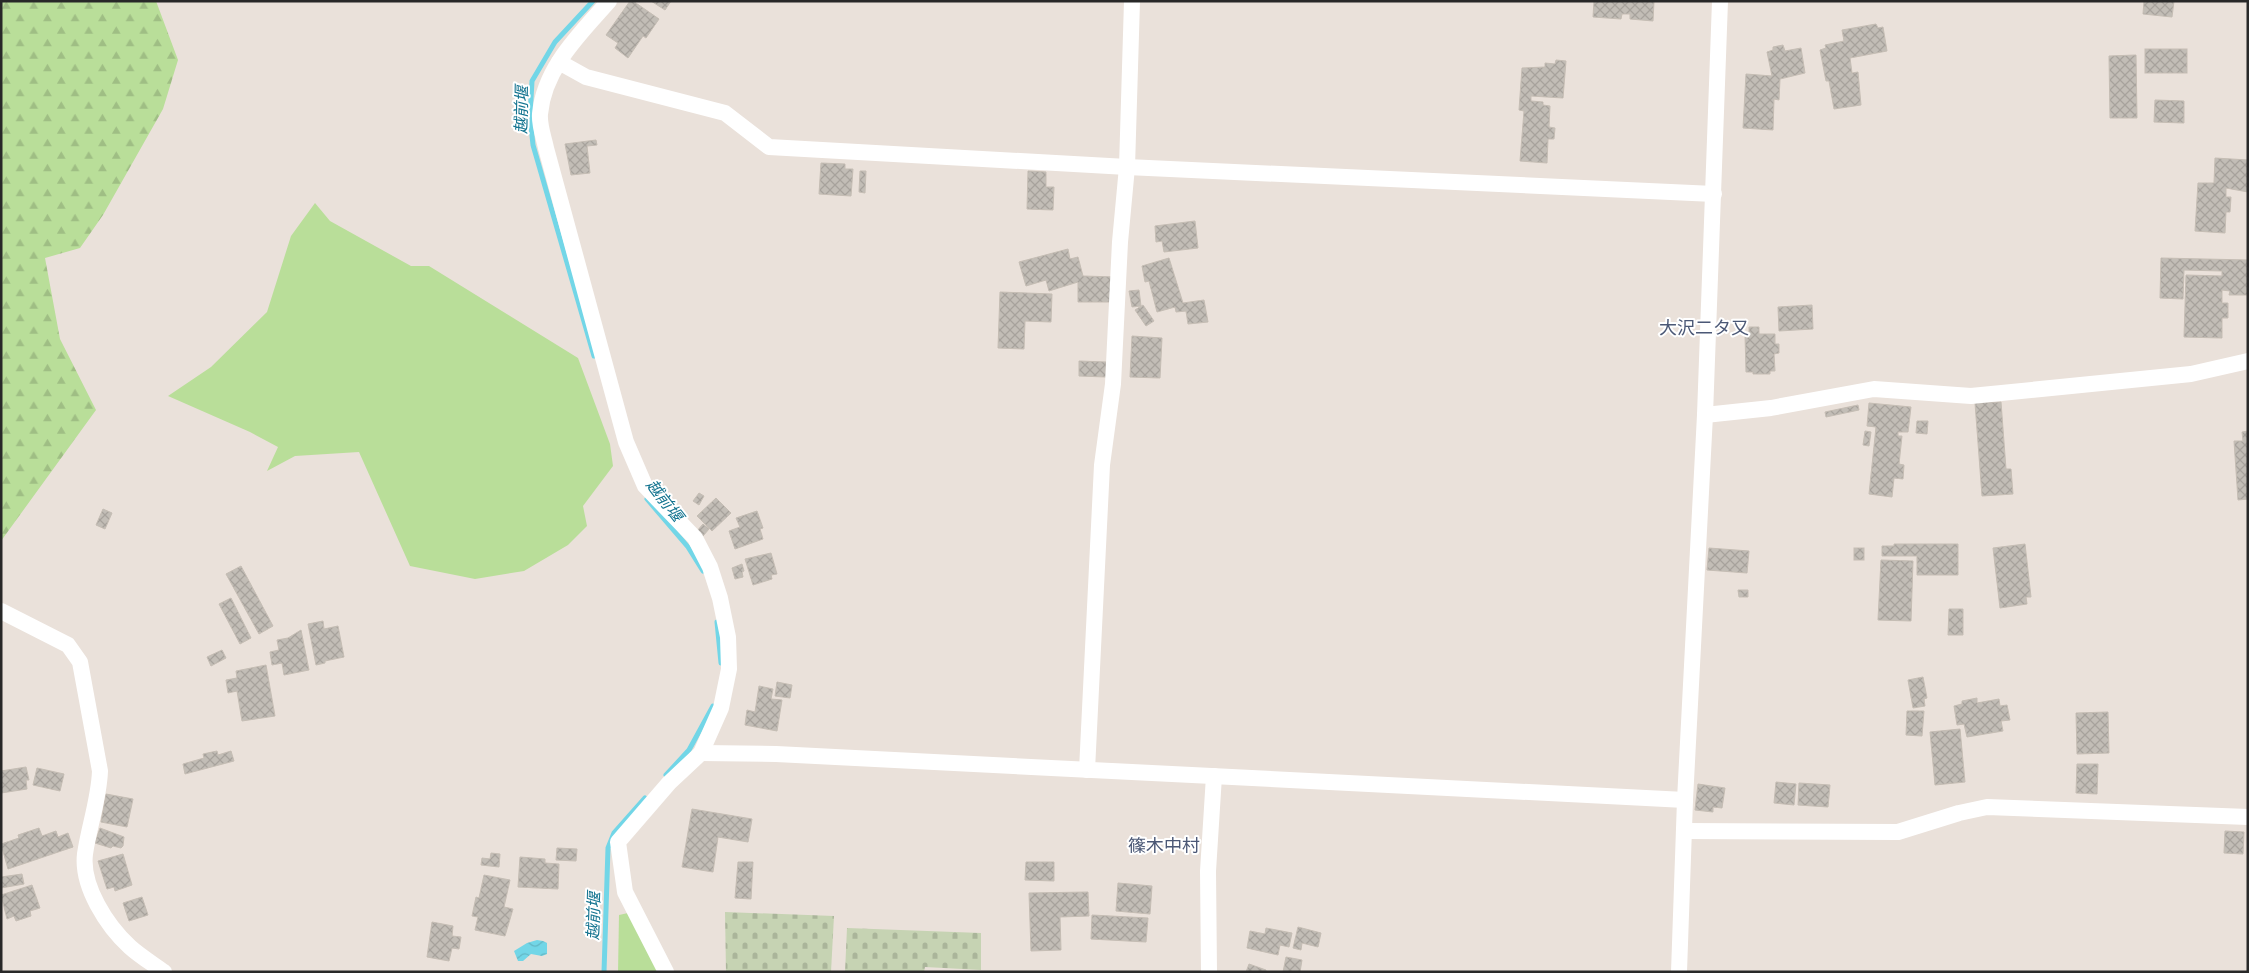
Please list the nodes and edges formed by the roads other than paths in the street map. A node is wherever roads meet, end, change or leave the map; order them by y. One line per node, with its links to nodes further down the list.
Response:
1 (609, 1): 4 (street)
2 (1132, 1): 5 (street)
3 (1720, 1): 6 (street)
4 (559, 62): 5 (street); 10 (street)
5 (1126, 167): 6 (street); 11 (street)
6 (1714, 194): 8 (street)
7 (2248, 361): 8 (street)
8 (1705, 415): 13 (street)
9 (1, 611): 16 (street)
10 (701, 753): 11 (street); 17 (street)
11 (1087, 770): 12 (street)
12 (1214, 776): 13 (street); 18 (street)
13 (1685, 800): 15 (street)
14 (2248, 817): 15 (street)
15 (1684, 831): 19 (street)
16 (164, 972)
17 (666, 972)
18 (1209, 972)
19 (1679, 972)

